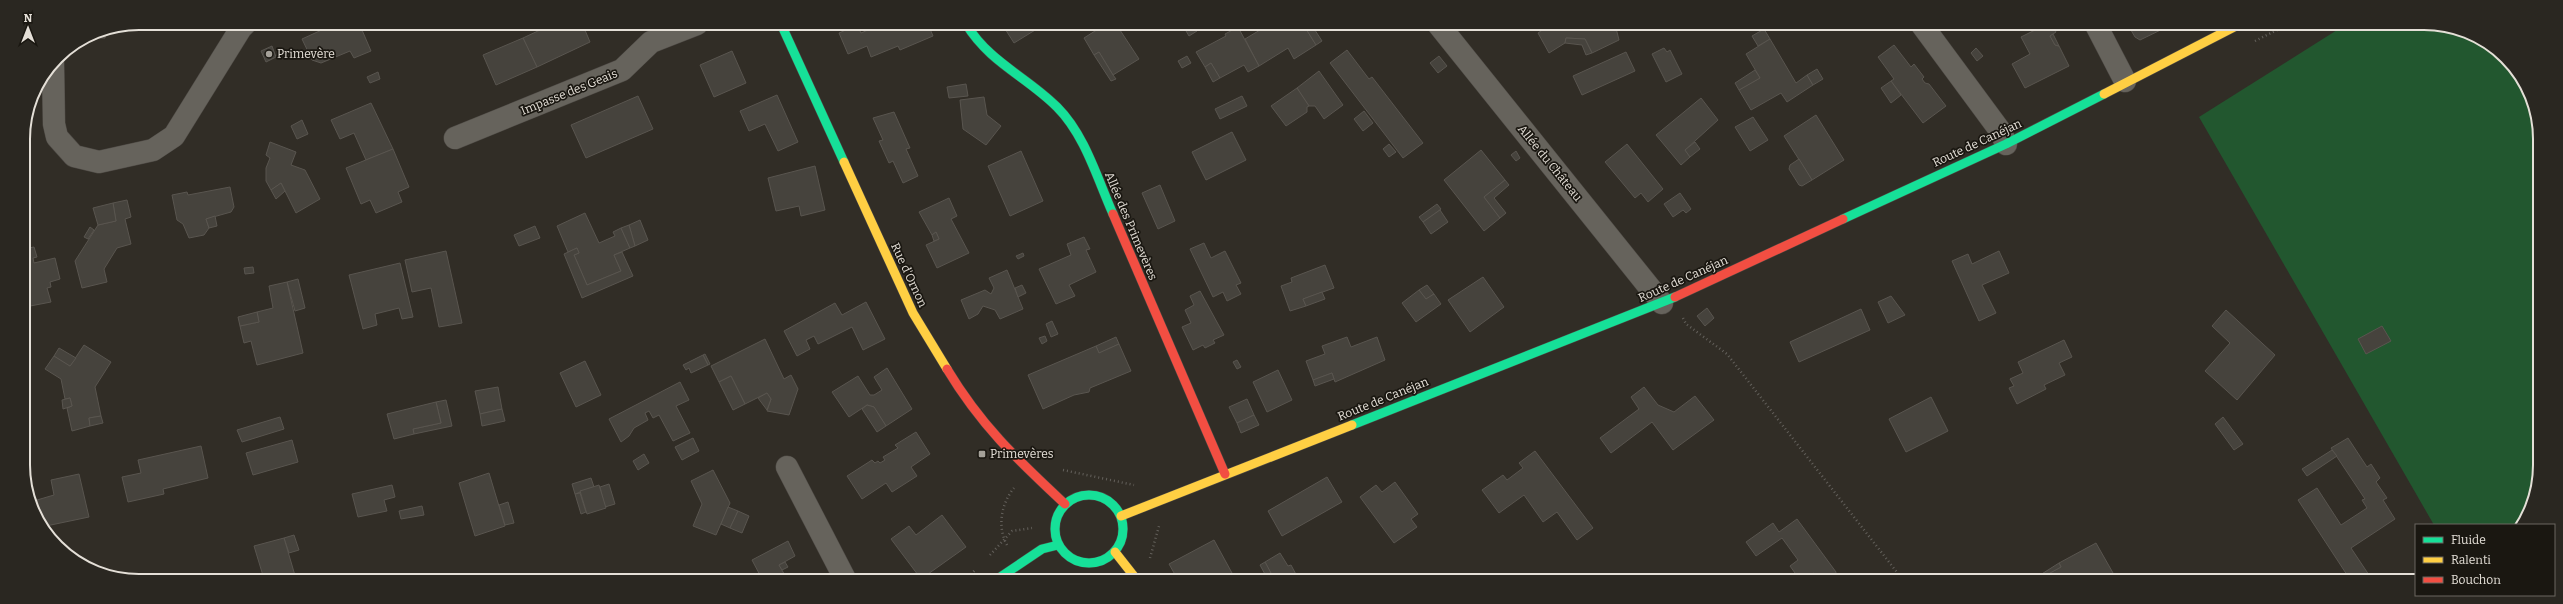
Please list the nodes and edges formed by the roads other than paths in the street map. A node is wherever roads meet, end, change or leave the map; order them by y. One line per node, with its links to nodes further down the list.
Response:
1 (240, 30): 9 (street)
2 (682, 30): 11 (street, Impasse des Geais)
3 (784, 30): 16 (street, Rue d'Ornon)
4 (970, 30): 15 (street, Allée des Primevères)
5 (1443, 30): 13 (street, Allée du Château)
6 (1926, 30): 12 (street)
7 (2099, 30): 10 (street)
8 (2228, 30): 10 (street, Route de Canéjan)
9 (53, 72)
10 (2125, 81): 12 (street, Route de Canéjan)
11 (455, 138)
12 (2006, 144): 13 (street, Route de Canéjan)
13 (1668, 300): 15 (street, Route de Canéjan)
14 (787, 466): 20 (street)
15 (1225, 474): 17 (street, Route de Canéjan)
16 (1065, 504): 17 (street); 18 (street)
17 (1121, 516): 19 (street)
18 (1058, 545): 19 (street); 21 (street)
19 (1115, 552): 22 (street)
20 (842, 574)
21 (1005, 574)
22 (1132, 574)

